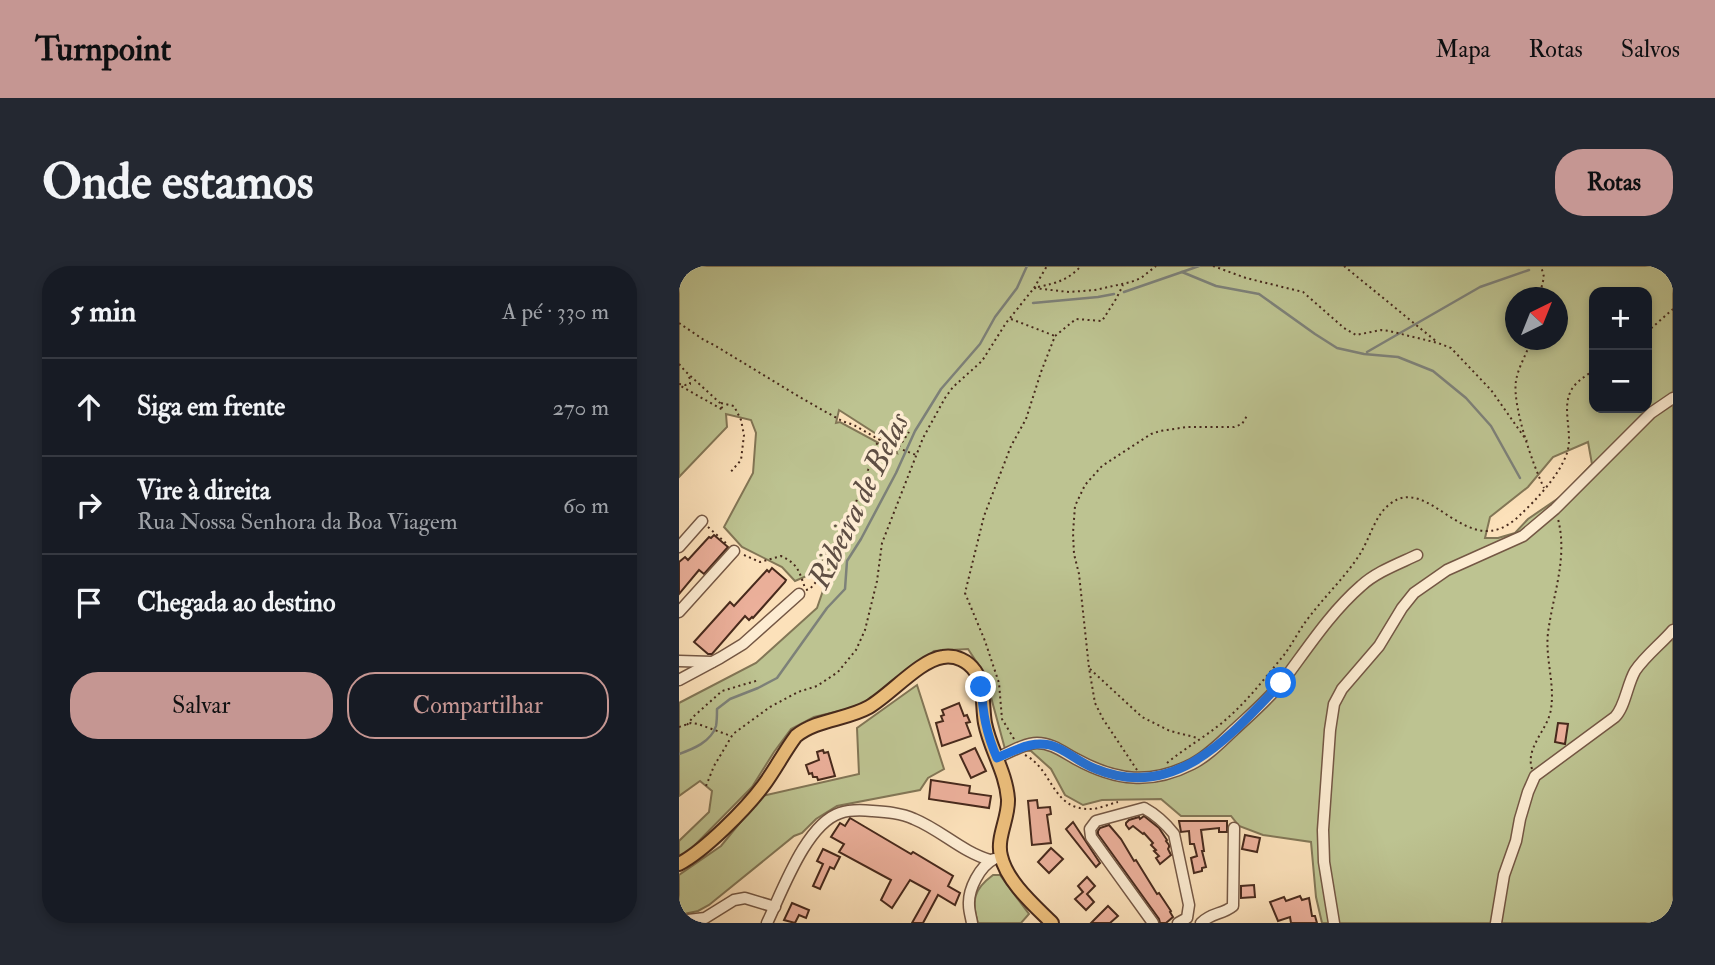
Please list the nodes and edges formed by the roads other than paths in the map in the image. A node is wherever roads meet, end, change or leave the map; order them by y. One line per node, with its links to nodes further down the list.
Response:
1 (1673, 398): 24 (street)
2 (702, 521): 3 (street)
3 (679, 547)
4 (734, 551): 7 (street)
5 (1417, 555): 12 (street)
6 (803, 592): 10 (street)
7 (679, 611)
8 (1673, 630): 25 (street)
9 (679, 661): 10 (street)
10 (713, 662): 11 (street)
11 (679, 680)
12 (997, 758): 14 (main road); 15 (main road)
13 (1234, 828): 23 (street)
14 (995, 858): 16 (street); 19 (street); 20 (main road)
15 (679, 864)
16 (775, 907): 17 (street); 18 (street)
17 (679, 921)
18 (767, 923)
19 (972, 923)
20 (1052, 923)
21 (1153, 923): 22 (street)
22 (1178, 923)
23 (1201, 923)
24 (1334, 923)
25 (1496, 923)

